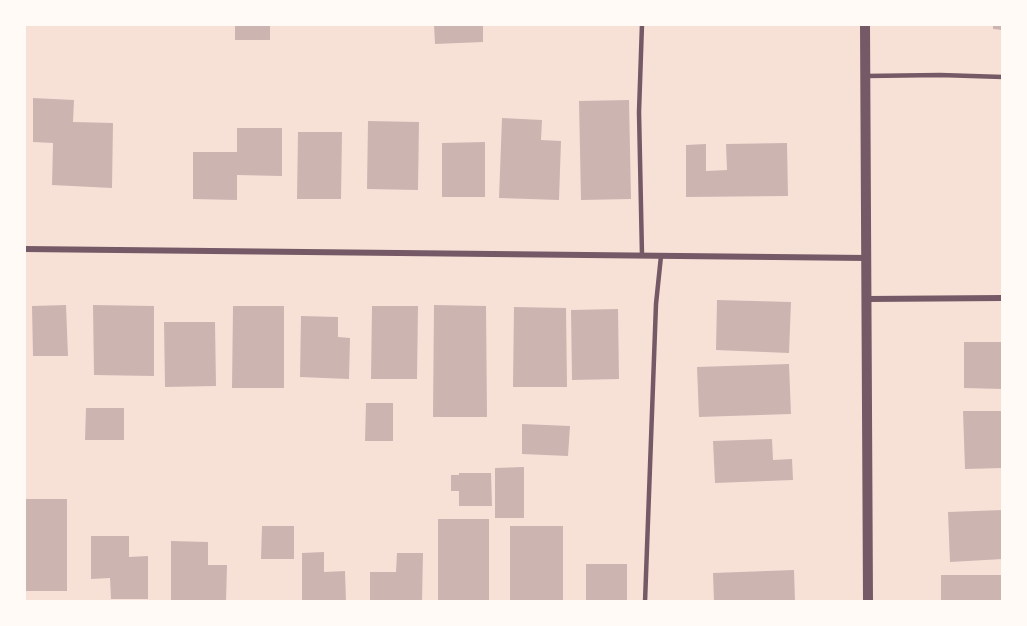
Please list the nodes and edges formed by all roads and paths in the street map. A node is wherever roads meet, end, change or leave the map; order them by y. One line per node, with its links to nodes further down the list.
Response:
1 (642, 24): 6 (lane)
2 (865, 24): 3 (street)
3 (866, 76): 4 (lane); 8 (street)
4 (1003, 77)
5 (24, 249): 6 (street)
6 (642, 255): 7 (street)
7 (661, 256): 8 (street); 11 (lane)
8 (867, 258): 10 (street)
9 (1003, 298): 10 (street)
10 (867, 299): 12 (street)
11 (645, 602)
12 (868, 602)

